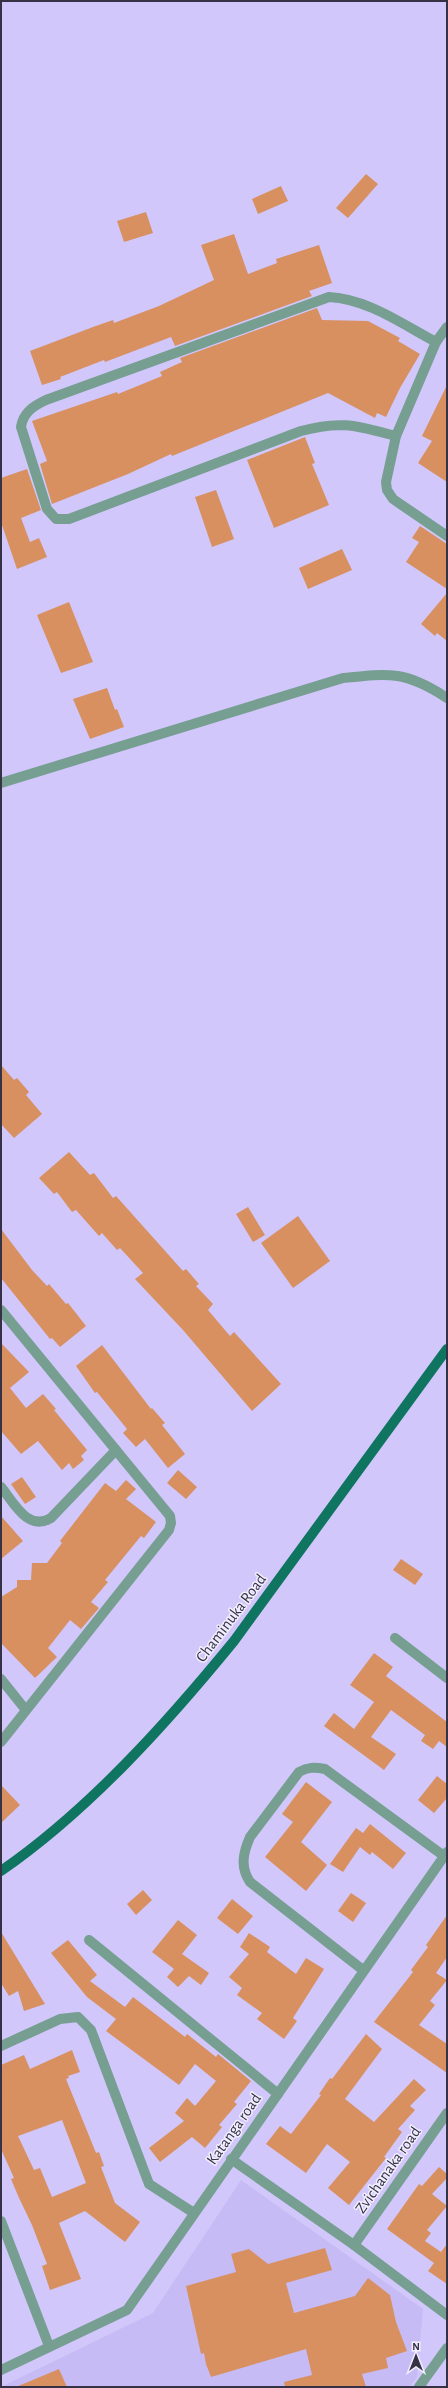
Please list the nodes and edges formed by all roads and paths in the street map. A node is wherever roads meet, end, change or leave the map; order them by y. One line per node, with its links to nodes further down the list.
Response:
1 (447, 327): 2 (street)
2 (436, 342): 3 (street); 3 (street)
3 (396, 436): 4 (street)
4 (447, 536)
5 (447, 698): 6 (street)
6 (1, 783)
7 (1, 1310): 9 (street)
8 (447, 1349): 17 (main road, Chaminuka Road)
9 (116, 1450): 10 (street); 14 (street)
10 (1, 1488)
11 (395, 1638): 12 (street)
12 (447, 1678)
13 (1, 1679): 14 (street)
14 (25, 1709): 15 (street)
15 (1, 1742)
16 (446, 1854): 19 (street, Katanga road); 19 (street)
17 (1, 1871)
18 (89, 1940): 21 (street)
19 (363, 1970): 21 (street, Katanga road)
20 (1, 2046): 24 (street)
21 (278, 2094): 23 (street, Katanga road)
22 (447, 2113): 26 (street, Zvichanaka road)
23 (231, 2159): 24 (street, Katanga road); 26 (street)
24 (194, 2213): 28 (street, Katanga road)
25 (1, 2221): 28 (street)
26 (354, 2245): 27 (street)
27 (447, 2315)
28 (49, 2346): 30 (street, Katanga road)
29 (447, 2348): 31 (street)
30 (1, 2370)
31 (419, 2387)

